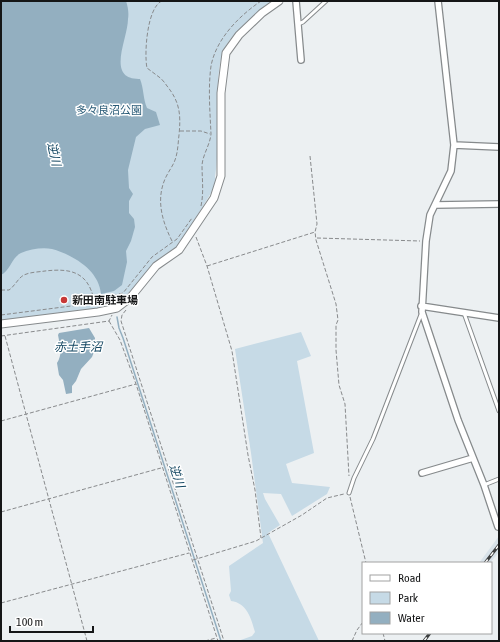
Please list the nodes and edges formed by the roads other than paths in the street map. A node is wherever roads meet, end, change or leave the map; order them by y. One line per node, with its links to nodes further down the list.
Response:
1 (279, 1): 14 (street)
2 (296, 1): 5 (street)
3 (326, 1): 5 (lane)
4 (438, 1): 7 (street)
5 (298, 24): 6 (street)
6 (301, 60)
7 (454, 145): 8 (street); 10 (street)
8 (499, 147)
9 (499, 204): 10 (street)
10 (435, 205): 11 (street)
11 (422, 309): 12 (street); 16 (street); 20 (lane)
12 (464, 312): 13 (street); 15 (lane)
13 (499, 318)
14 (1, 324)
15 (499, 411)
16 (473, 458): 17 (street); 19 (street)
17 (422, 473)
18 (499, 479): 19 (lane)
19 (484, 485): 21 (street)
20 (349, 493)
21 (498, 527)

